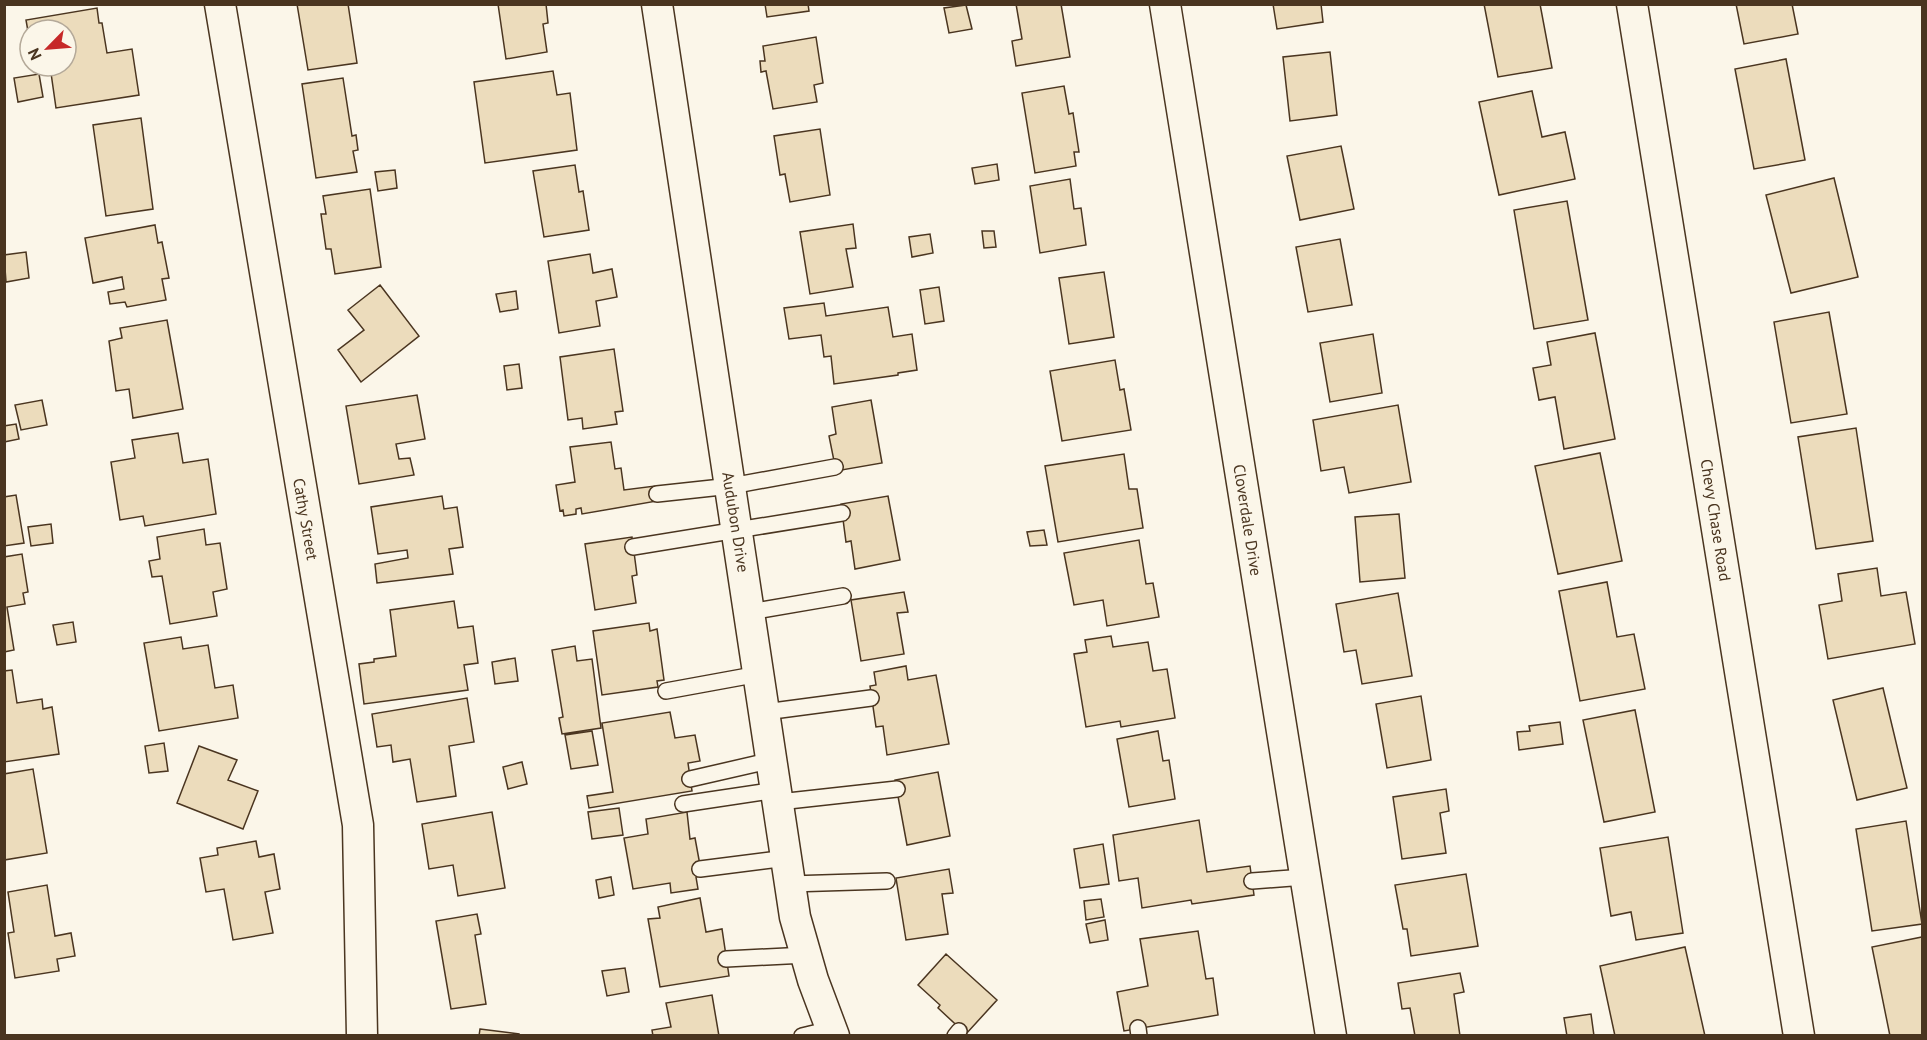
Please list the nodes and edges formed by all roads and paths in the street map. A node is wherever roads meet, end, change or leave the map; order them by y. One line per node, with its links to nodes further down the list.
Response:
1 (220, 4): 30 (street, Cathy Street)
2 (657, 4): 6 (street, Audubon Drive)
3 (1165, 4): 24 (street, Cloverdale Drive)
4 (1632, 4): 33 (street, Chevy Chase Road)
5 (835, 467): 6 (lane)
6 (731, 486): 7 (lane); 9 (street, Audubon Drive)
7 (657, 494)
8 (842, 513): 9 (lane)
9 (737, 531): 10 (lane); 12 (street, Audubon Drive)
10 (633, 547)
11 (843, 596): 12 (lane)
12 (750, 612): 13 (street, Audubon Drive)
13 (759, 674): 14 (lane); 16 (street, Audubon Drive)
14 (666, 691)
15 (871, 698): 16 (lane)
16 (765, 712): 17 (street, Audubon Drive)
17 (773, 760): 18 (lane); 20 (street, Audubon Drive)
18 (690, 779)
19 (897, 789): 20 (lane)
20 (778, 796): 21 (lane); 23 (street, Audubon Drive)
21 (683, 804)
22 (700, 869): 23 (lane)
23 (789, 871): 25 (lane); 27 (street, Audubon Drive)
24 (1305, 877): 26 (lane); 32 (street, Cloverdale Drive)
25 (888, 881)
26 (1252, 881)
27 (806, 956): 28 (lane); 29 (street, Audubon Drive)
28 (726, 959)
29 (833, 1032): 31 (lane)
30 (362, 1035)
31 (802, 1035)
32 (1331, 1035)
33 (1799, 1035)

